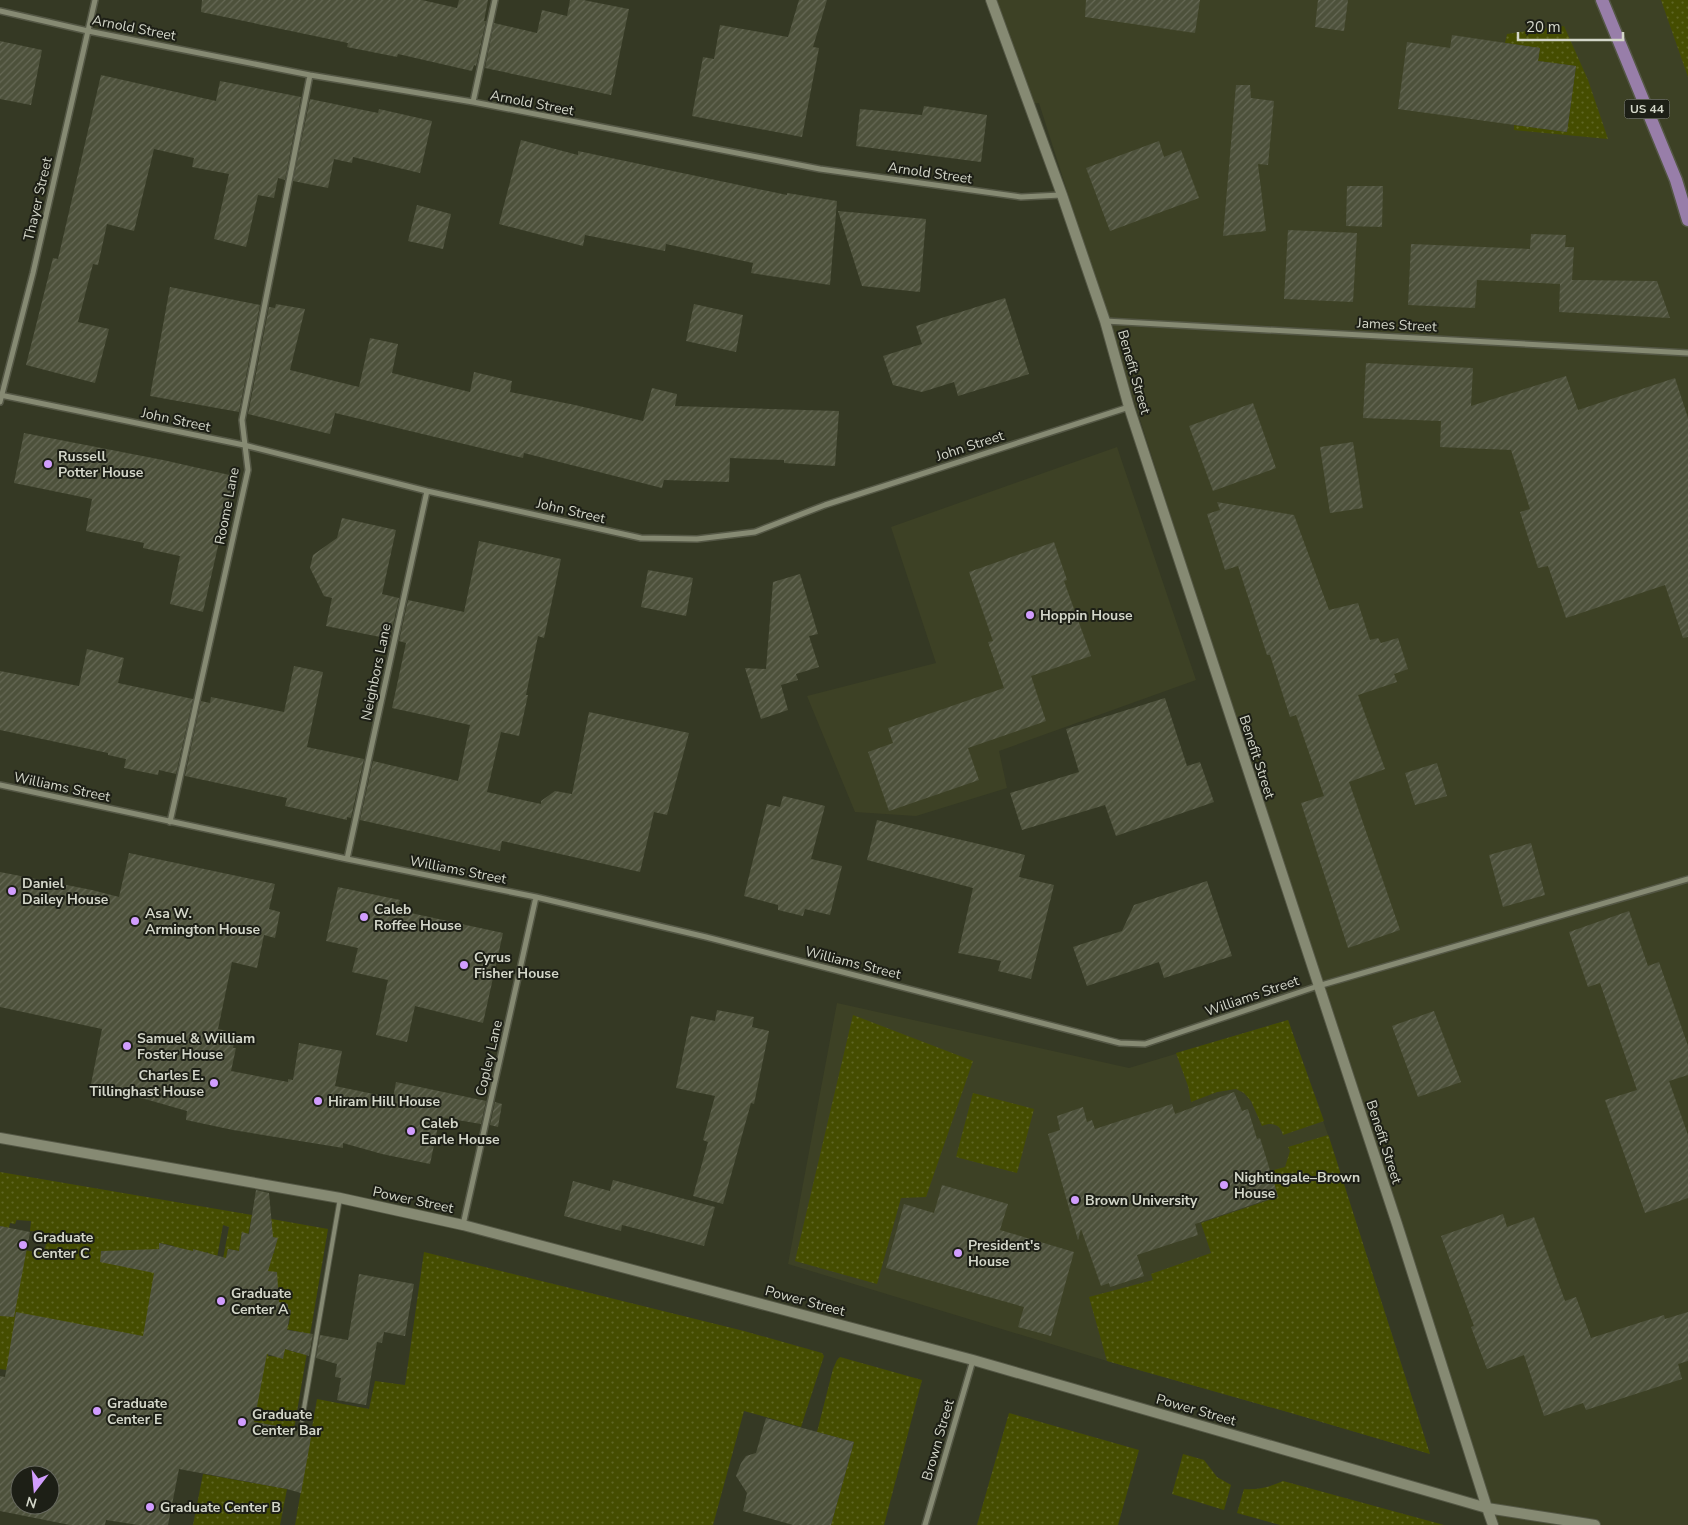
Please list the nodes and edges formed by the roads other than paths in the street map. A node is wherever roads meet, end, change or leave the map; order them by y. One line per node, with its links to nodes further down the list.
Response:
1 (95, 0): 6 (street, Thayer Street)
2 (496, 0): 8 (street)
3 (990, 0): 9 (street, Benefit Street)
4 (1602, 0): 10 (main road, US 44)
5 (0, 11): 6 (street, Arnold Street)
6 (88, 31): 7 (street, Arnold Street); 13 (street, Thayer Street)
7 (310, 75): 8 (street, Arnold Street); 15 (street, Roome Lane)
8 (472, 102): 9 (street, Arnold Street)
9 (1062, 195): 11 (street, Benefit Street)
10 (1688, 220)
11 (1105, 321): 12 (street, James Street); 14 (street, Benefit Street)
12 (1688, 353)
13 (0, 398): 15 (street, John Street)
14 (1129, 407): 16 (street, John Street); 22 (street, Benefit Street)
15 (244, 446): 16 (street, John Street); 18 (street, Roome Lane)
16 (427, 490): 19 (street, Neighbors Lane)
17 (0, 785): 18 (street, Williams Street)
18 (170, 822): 19 (street, Williams Street)
19 (347, 859): 21 (street, Williams Street)
20 (1688, 879): 22 (street, Williams Street)
21 (536, 897): 22 (street, Williams Street); 25 (street, Copley Lane)
22 (1318, 986): 28 (street, Benefit Street)
23 (0, 1138): 24 (street, Power Street)
24 (340, 1198): 25 (street, Power Street); 27 (lane)
25 (463, 1225): 26 (street, Power Street)
26 (973, 1360): 28 (street, Power Street); 29 (street, Brown Street)
27 (302, 1420)
28 (1487, 1508): 30 (street, Benefit Street); 31 (street, Power Street)
29 (926, 1525)
30 (1493, 1525)
31 (1595, 1525)

